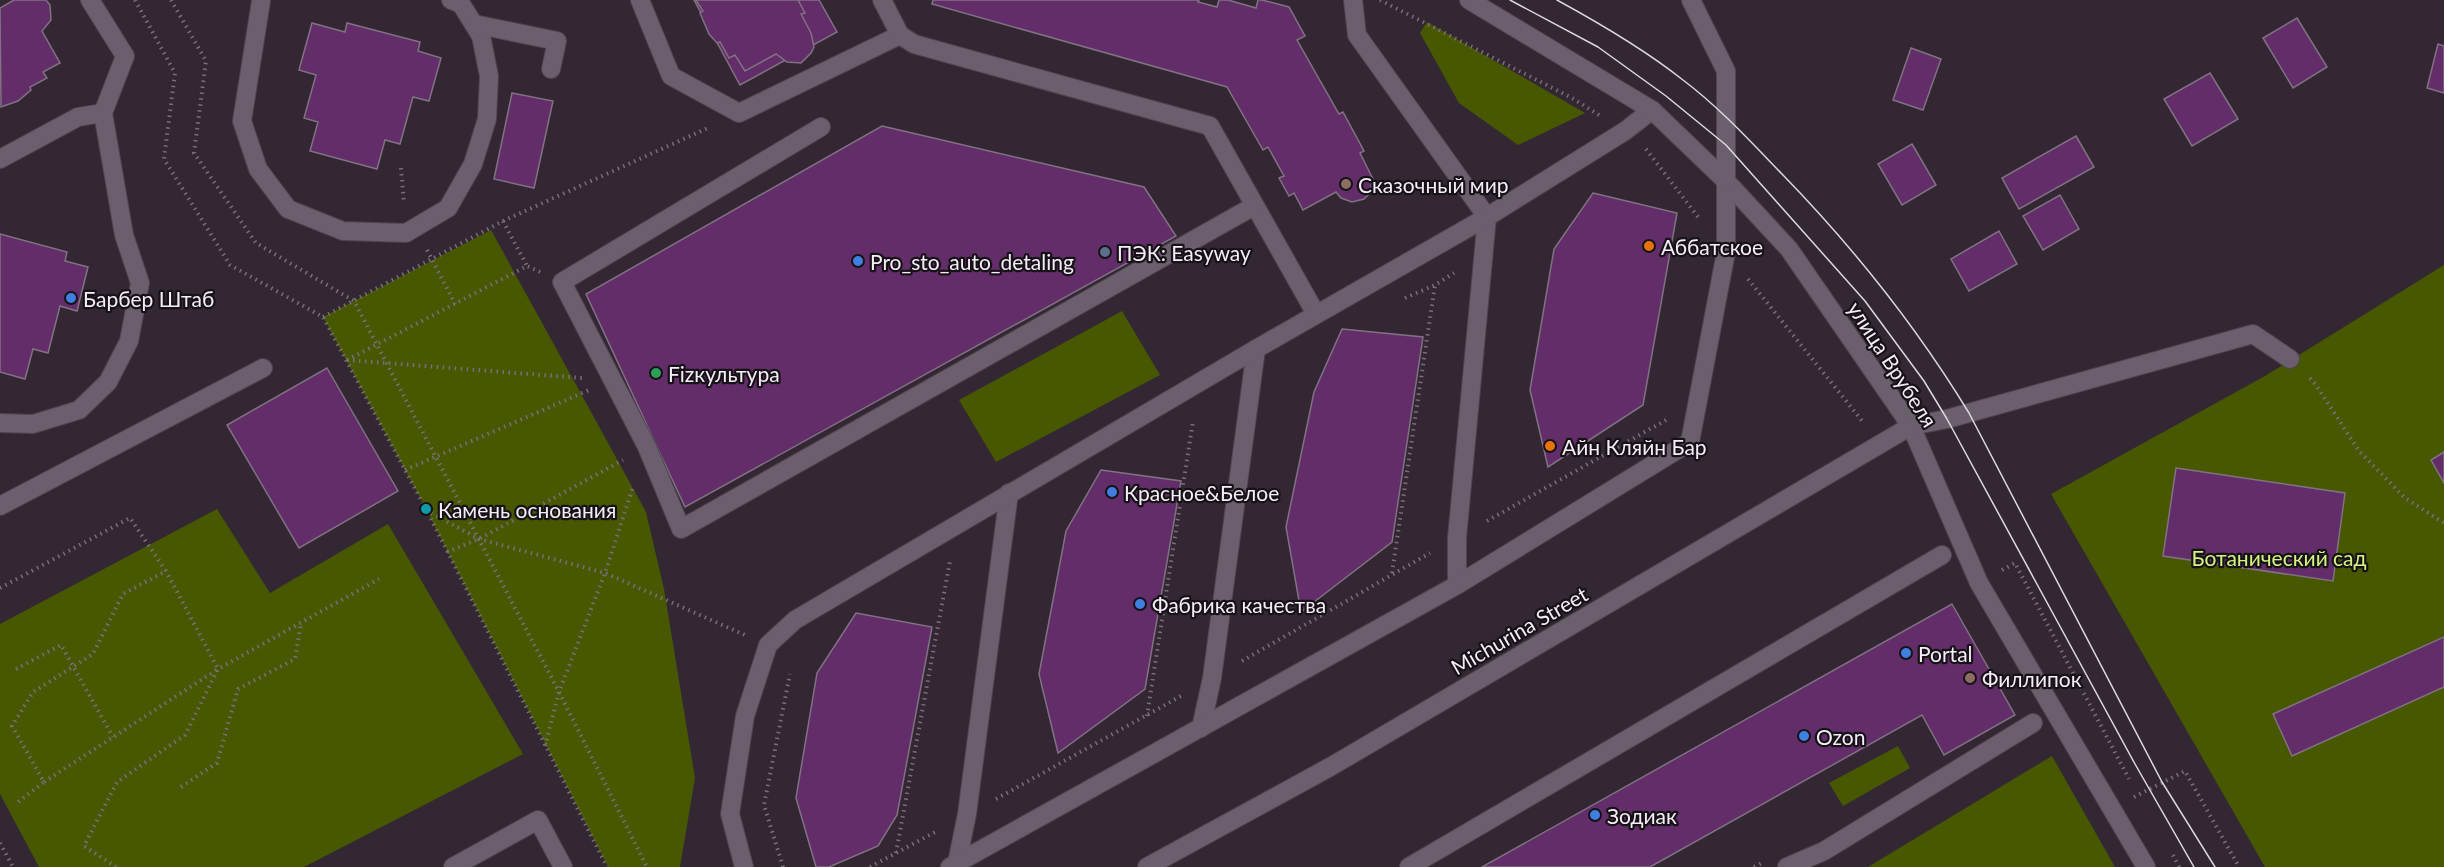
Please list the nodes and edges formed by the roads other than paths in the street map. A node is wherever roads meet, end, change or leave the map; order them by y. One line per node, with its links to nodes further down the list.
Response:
1 (90, 0): 13 (street)
2 (261, 0): 9 (street)
3 (451, 0): 9 (street)
4 (640, 0): 10 (street)
5 (882, 0): 10 (street)
6 (1353, 0): 18 (street)
7 (1469, 0): 12 (street, улица Врубеля)
8 (1691, 0): 16 (street)
9 (474, 24): 11 (street)
10 (900, 35): 17 (street)
11 (551, 69)
12 (1652, 110): 16 (street, улица Врубеля); 18 (street)
13 (103, 113): 15 (street); 23 (street)
14 (821, 127): 17 (street)
15 (0, 159)
16 (1726, 181): 24 (street, улица Врубеля); 28 (street)
17 (1254, 206): 19 (street)
18 (1487, 217): 19 (street); 28 (street)
19 (1316, 314): 20 (street)
20 (1256, 349): 25 (street); 30 (street)
21 (2290, 359): 24 (street, Michurina Street)
22 (263, 368): 26 (street)
23 (0, 423)
24 (1911, 426): 35 (street, Michurina Street); 38 (street, улица Врубеля)
25 (1009, 493): 31 (street); 34 (street)
26 (0, 506)
27 (1942, 555): 36 (street)
28 (1457, 585): 30 (street)
29 (2033, 723): 37 (street)
30 (1201, 728): 31 (street)
31 (953, 865)
32 (453, 867): 33 (street)
33 (563, 867)
34 (744, 867)
35 (1147, 867)
36 (1409, 867)
37 (1787, 867)
38 (2146, 867)

